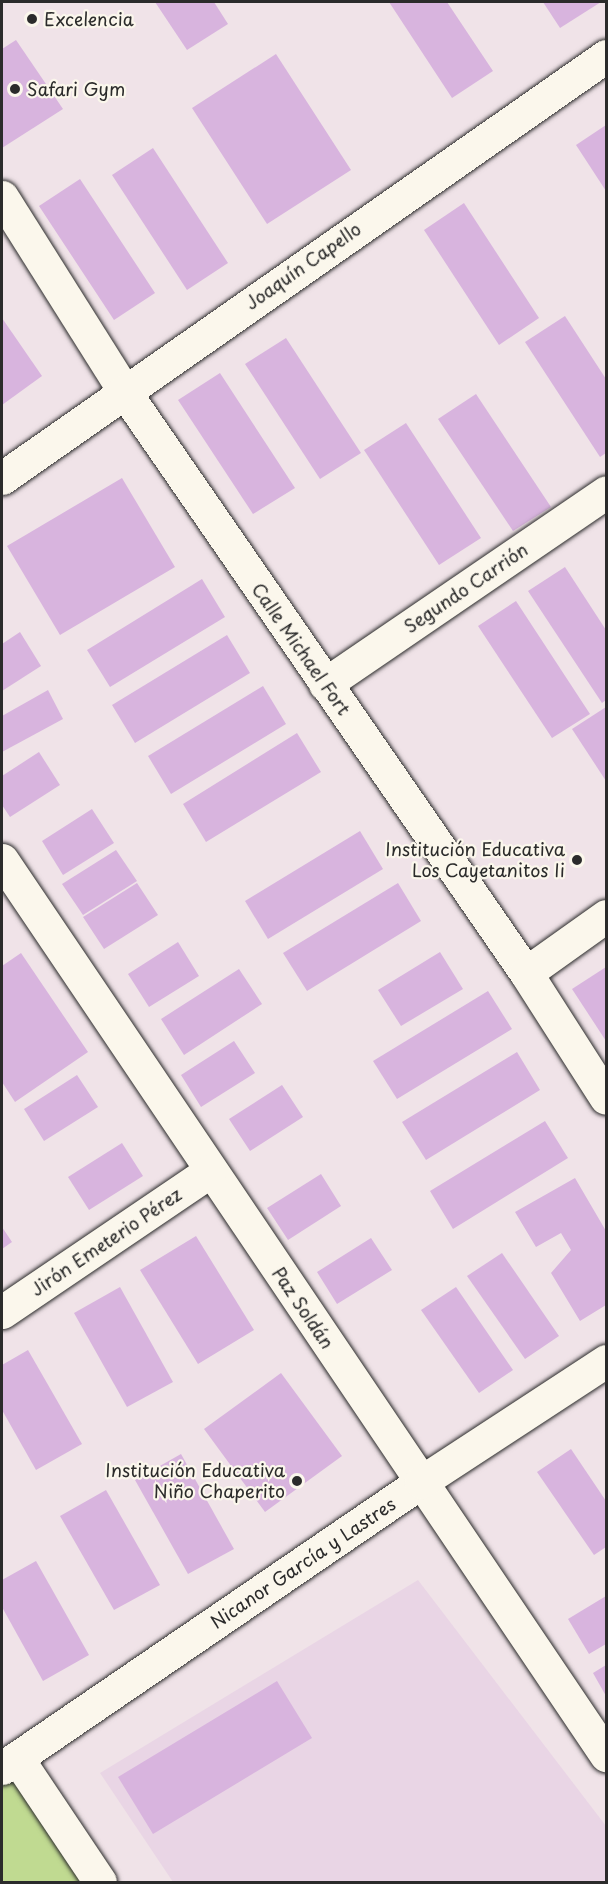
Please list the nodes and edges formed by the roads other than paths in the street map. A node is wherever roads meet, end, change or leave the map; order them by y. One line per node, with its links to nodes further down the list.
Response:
1 (606, 56): 3 (street, Joaquín Capello)
2 (2, 197): 3 (street, Calle Michael Fort)
3 (124, 391): 4 (street, Joaquín Capello); 6 (street, Calle Michael Fort)
4 (2, 478)
5 (606, 492): 6 (street, Segundo Carrión)
6 (325, 684): 10 (street, Calle Michael Fort)
7 (2, 860): 8 (street, Paz Soldán)
8 (12, 899): 12 (street, Paz Soldán)
9 (606, 916): 10 (street)
10 (526, 973): 11 (street, Calle Michael Fort)
11 (606, 1098)
12 (210, 1171): 13 (street, Jirón Emeterio Pérez); 15 (street, Paz Soldán)
13 (2, 1312)
14 (606, 1361): 15 (street, Nicanor García y Lastres)
15 (421, 1482): 16 (street, Paz Soldán); 17 (street, Nicanor García y Lastres)
16 (606, 1755)
17 (9, 1763): 18 (street)
18 (100, 1882)

